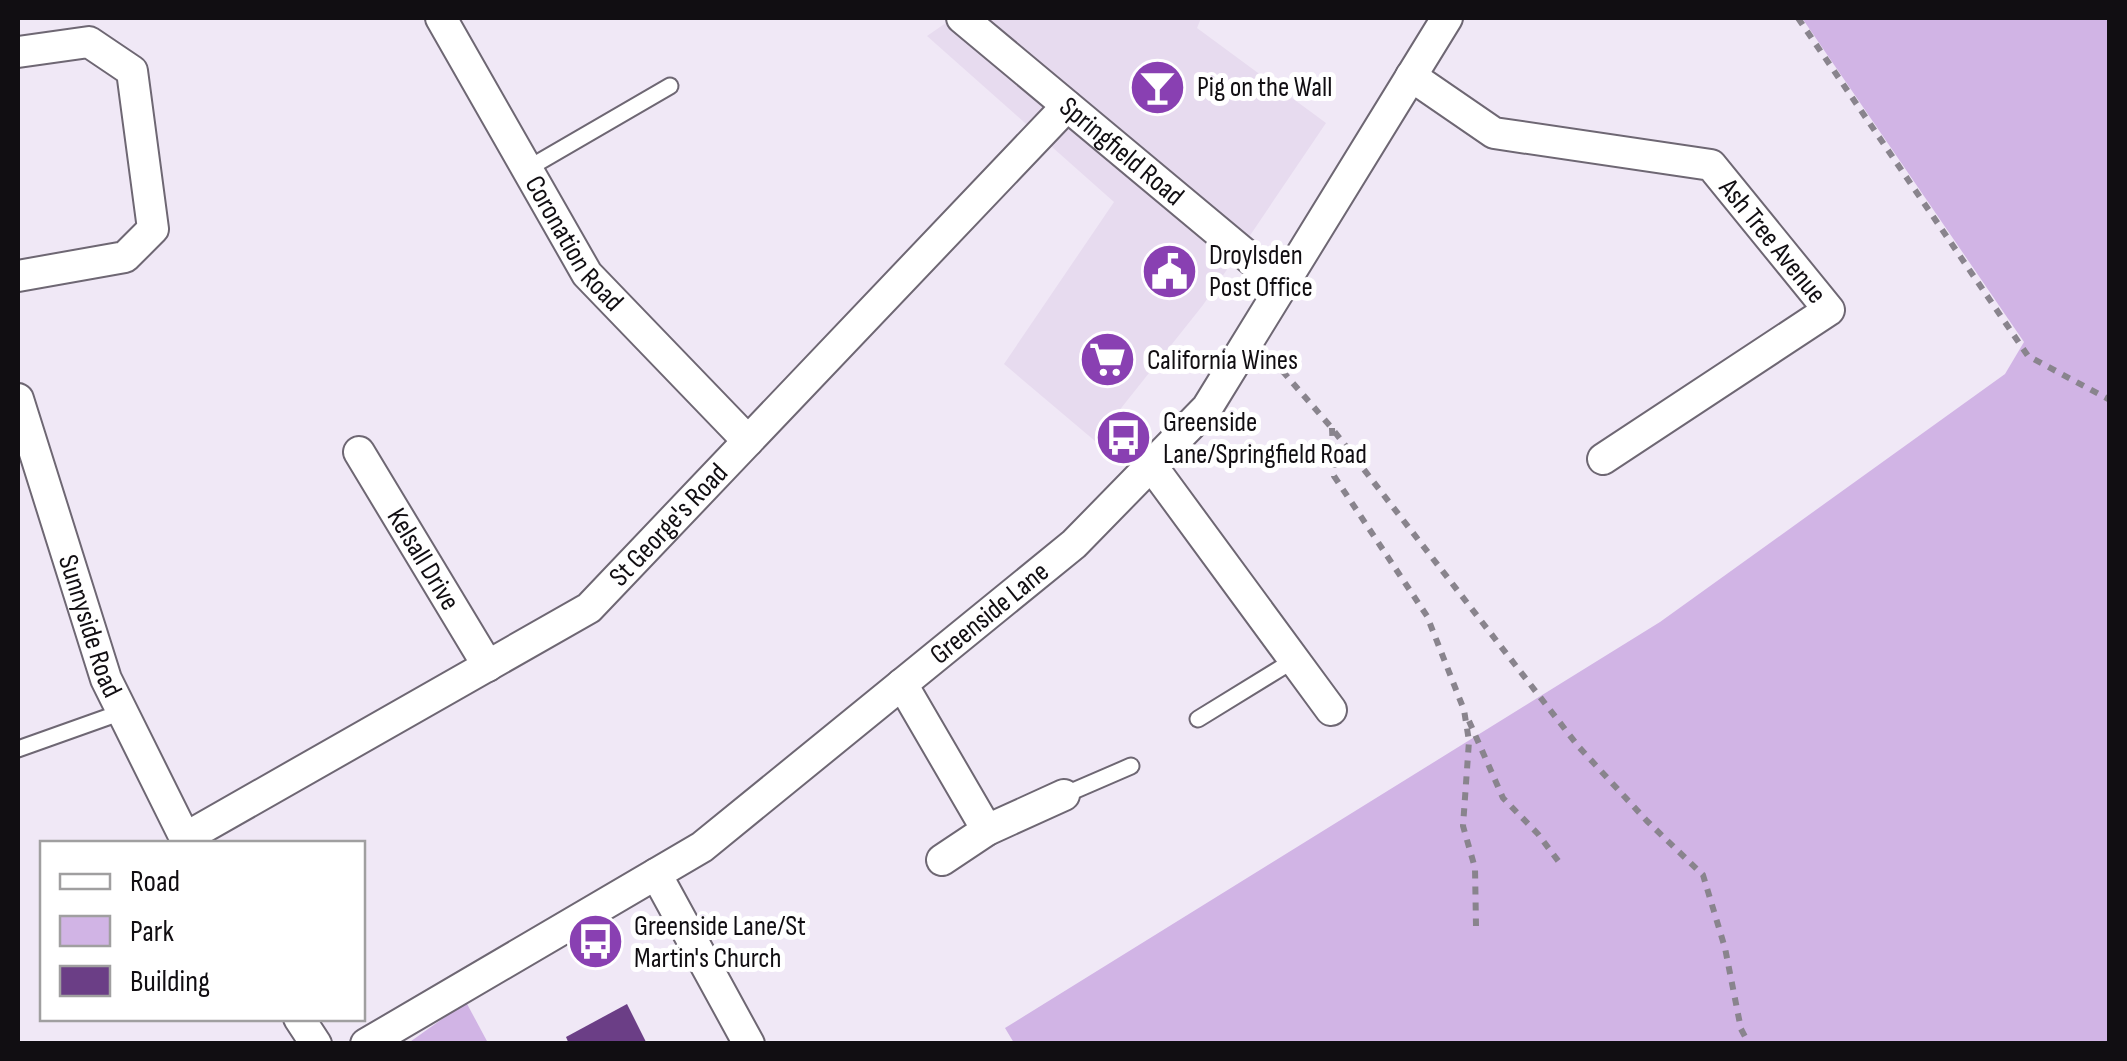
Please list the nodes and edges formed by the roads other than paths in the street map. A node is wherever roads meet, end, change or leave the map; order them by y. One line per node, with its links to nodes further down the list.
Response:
1 (441, 18): 8 (street, Coronation Road)
2 (962, 18): 7 (street, Springfield Road)
3 (1447, 18): 5 (street, Greenside Lane)
4 (18, 52): 9 (street)
5 (1412, 76): 10 (street, Greenside Lane); 14 (street, Ash Tree Avenue)
6 (670, 86): 8 (lane)
7 (1067, 106): 10 (street, Springfield Road); 12 (street, St George's Road)
8 (527, 169): 12 (street, Coronation Road)
9 (18, 276)
10 (1282, 285): 15 (street, Greenside Lane)
11 (19, 412): 20 (street, Sunnyside Road)
12 (748, 441): 17 (street, St George's Road)
13 (358, 452): 17 (street, Kelsall Drive)
14 (1603, 459)
15 (1151, 465): 16 (street); 18 (street, Greenside Lane)
16 (1294, 660): 19 (street); 21 (lane)
17 (488, 666): 26 (street, St George's Road)
18 (902, 684): 25 (street); 28 (street, Greenside Lane)
19 (1331, 710)
20 (122, 712): 22 (lane); 26 (street, Sunnyside Road)
21 (1198, 719)
22 (18, 749)
23 (1131, 766): 24 (lane)
24 (1064, 795): 25 (street)
25 (988, 830): 27 (street)
26 (186, 841)
27 (942, 860)
28 (656, 874): 31 (street, Greenside Lane); 32 (street)
29 (301, 1021): 30 (street)
30 (316, 1044)
31 (366, 1044)
32 (749, 1044)

